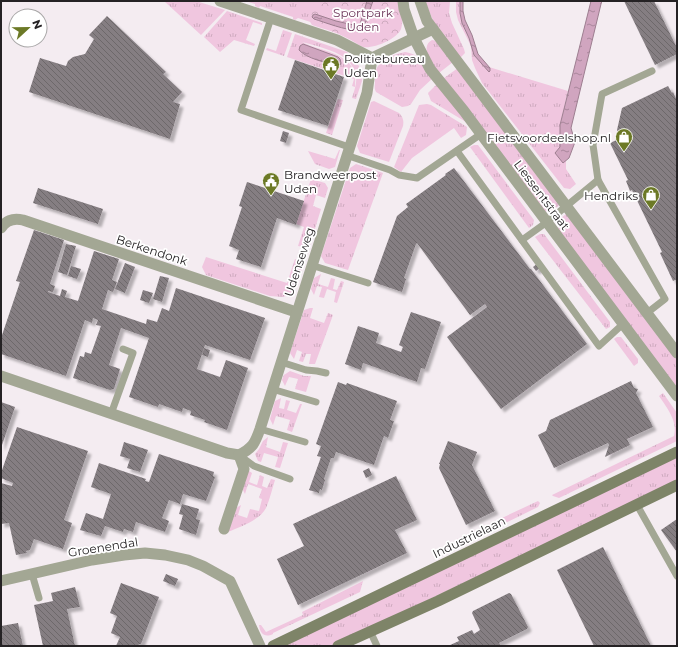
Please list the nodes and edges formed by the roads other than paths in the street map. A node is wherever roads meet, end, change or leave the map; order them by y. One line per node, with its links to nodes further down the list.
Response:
1 (220, 1): 4 (street)
2 (403, 1): 6 (street, Liessentstraat)
3 (420, 1): 5 (street, Liessentstraat)
4 (271, 18): 7 (street); 10 (lane)
5 (432, 29): 6 (street); 13 (street, Liessentstraat)
6 (414, 38): 7 (street); 9 (street, Liessentstraat)
7 (372, 58): 10 (street, Udenseweg)
8 (652, 71): 12 (lane)
9 (480, 134): 11 (lane); 14 (street, Liessentstraat)
10 (348, 151): 11 (lane); 17 (street, Udenseweg)
11 (457, 151): 16 (lane)
12 (598, 180): 13 (lane); 20 (lane)
13 (567, 206): 14 (lane); 20 (street, Liessentstraat)
14 (547, 222): 16 (lane); 21 (street, Liessentstraat)
15 (1, 228): 19 (street, Berkendonk)
16 (522, 240): 21 (lane)
17 (311, 265): 18 (lane); 19 (street, Udenseweg)
18 (368, 283)
19 (296, 312): 24 (street, Udenseweg)
20 (647, 313): 23 (street, Liessentstraat)
21 (623, 324): 28 (street, Liessentstraat)
22 (122, 349): 30 (lane)
23 (677, 353)
24 (281, 362): 25 (lane); 27 (street, Udenseweg)
25 (326, 373)
26 (1, 376): 30 (street)
27 (272, 389): 29 (lane); 31 (street, Udenseweg)
28 (677, 396)
29 (316, 402)
30 (111, 414): 34 (street)
31 (260, 429): 32 (lane); 34 (street, Udenseweg)
32 (305, 442)
33 (677, 452): 45 (main road, Industrielaan)
34 (239, 455): 35 (lane); 38 (street)
35 (290, 479)
36 (677, 485): 37 (main road)
37 (638, 505): 40 (lane); 43 (main road)
38 (224, 529)
39 (32, 574): 41 (street, Groenendal); 42 (lane); 44 (street, Groenendal)
40 (677, 576)
41 (1, 581)
42 (39, 598)
43 (370, 631): 46 (main road); 47 (lane)
44 (260, 646)
45 (273, 646)
46 (338, 646)
47 (377, 646)

